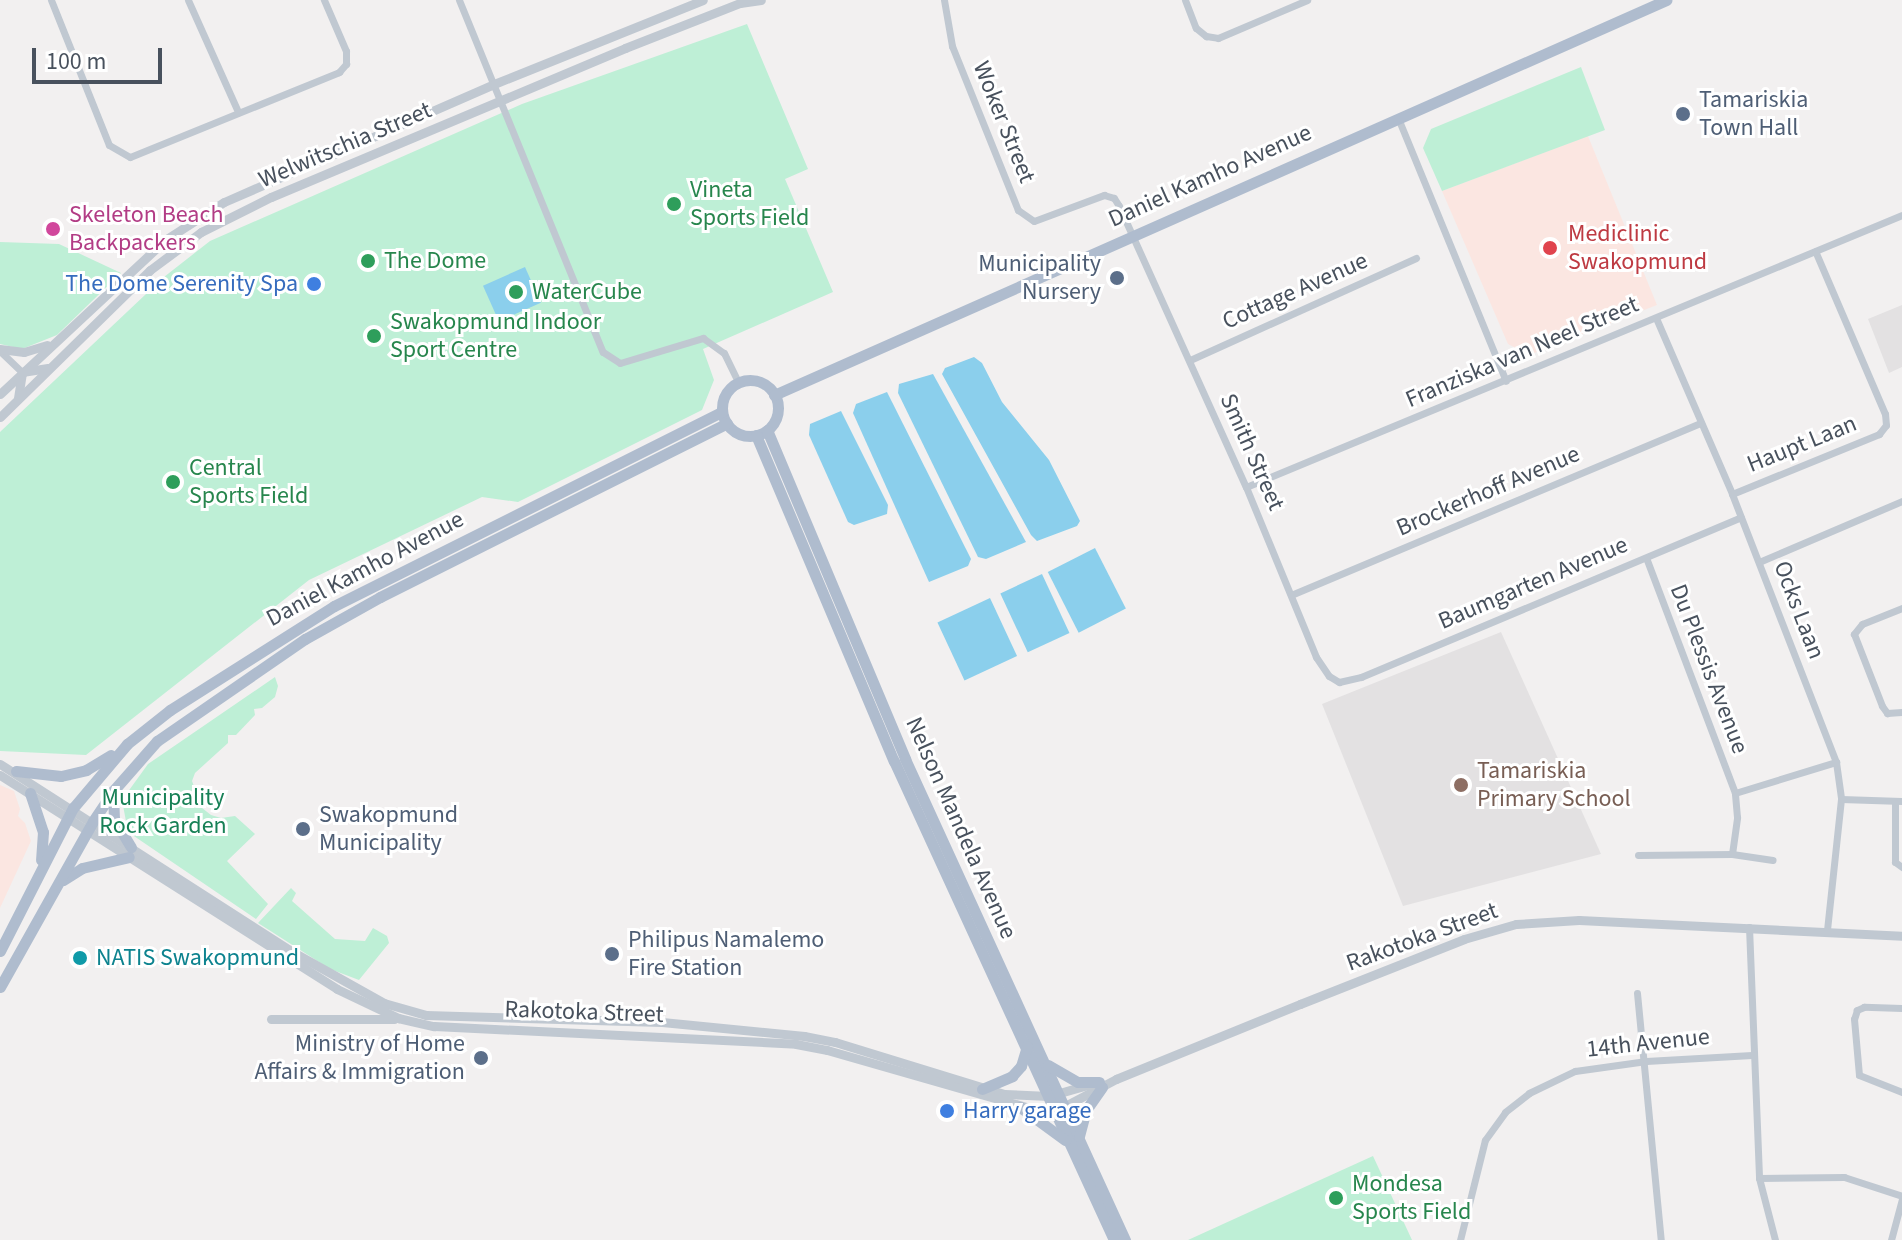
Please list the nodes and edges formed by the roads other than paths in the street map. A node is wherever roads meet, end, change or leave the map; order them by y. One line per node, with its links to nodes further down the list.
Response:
1 (51, 0): 13 (street)
2 (188, 0): 13 (street)
3 (324, 0): 13 (street)
4 (459, 0): 11 (street)
5 (703, 0): 11 (street, Welwitschia Street)
6 (761, 0): 12 (street, Welwitschia Street)
7 (944, 0): 16 (street, Woker Street)
8 (1185, 0): 9 (street)
9 (1307, 0)
10 (1666, 0): 14 (main road, Daniel Kamho Avenue)
11 (494, 84): 12 (street); 20 (street, Welwitschia Street)
12 (500, 102): 23 (street, Welwitschia Street); 26 (street)
13 (238, 112)
14 (1398, 118): 16 (main road, Daniel Kamho Avenue); 25 (street)
15 (1902, 215): 17 (street, Franziska van Neel Street)
16 (1133, 233): 22 (street, Smith Street); 28 (main road, Daniel Kamho Avenue)
17 (1815, 251): 19 (street, Franziska van Neel Street); 35 (street, Haupt Laan)
18 (1416, 258): 22 (street, Cottage Avenue)
19 (1656, 318): 25 (street, Franziska van Neel Street); 32 (street, Ocks Laan)
20 (58, 338): 21 (street); 24 (street, Welwitschia Street)
21 (0, 350): 24 (street)
22 (1190, 360): 34 (street, Smith Street)
23 (48, 368): 24 (street); 29 (street, Welwitschia Street)
24 (22, 372): 27 (street, Welwitschia Street); 29 (street)
25 (1506, 381): 34 (street, Franziska van Neel Street)
26 (738, 382): 28 (main road); 31 (main road)
27 (0, 394)
28 (774, 395): 33 (main road)
29 (17, 401): 30 (street, Welwitschia Street)
30 (0, 417)
31 (724, 417): 33 (main road); 44 (main road, Daniel Kamho Avenue); 49 (main road, Daniel Kamho Avenue)
32 (1700, 423): 35 (street, Ocks Laan); 40 (street, Brockerhoff Avenue)
33 (761, 433): 72 (main road, Nelson Mandela Avenue); 75 (main road, Nelson Mandela Avenue)
34 (1246, 487): 40 (street, Smith Street)
35 (1732, 494): 37 (street, Ocks Laan)
36 (1902, 501): 39 (street)
37 (1741, 517): 38 (street, Baumgarten Avenue); 39 (street, Ocks Laan)
38 (1646, 558): 42 (street, Baumgarten Avenue); 51 (street, Du Plessis Avenue)
39 (1759, 562): 45 (street, Ocks Laan)
40 (1291, 595): 42 (street, Smith Street)
41 (1902, 608): 43 (street)
42 (1339, 682)
43 (1902, 712)
44 (127, 744): 47 (main road); 54 (main road, Daniel Kamho Avenue)
45 (1836, 762): 51 (street, Du Plessis Avenue); 52 (street, Ocks Laan)
46 (0, 764): 47 (street)
47 (16, 771): 54 (street)
48 (0, 775): 50 (street)
49 (113, 791): 55 (main road, Daniel Kamho Avenue); 56 (main road)
50 (30, 793): 54 (street); 61 (main road)
51 (1735, 793): 57 (street, Du Plessis Avenue)
52 (1841, 799): 53 (street); 64 (street, Ocks Laan)
53 (1898, 802): 60 (street)
54 (70, 813): 55 (street, Rakotoka Street); 61 (main road, Daniel Kamho Avenue)
55 (90, 826): 56 (street, Rakotoka Street); 62 (main road, Daniel Kamho Avenue)
56 (130, 852): 62 (main road); 70 (street, Rakotoka Street); 77 (street, Rakotoka Street)
57 (1732, 854): 58 (street); 59 (street)
58 (1638, 855)
59 (1773, 860)
60 (1902, 867)
61 (37, 880): 66 (main road, Daniel Kamho Avenue)
62 (60, 882): 67 (main road, Daniel Kamho Avenue)
63 (1749, 927): 64 (street, Rakotoka Street); 73 (street); 76 (street, Rakotoka Street)
64 (1827, 931): 65 (street, Rakotoka Street)
65 (1902, 936)
66 (0, 951)
67 (0, 987)
68 (1637, 993): 74 (street)
69 (1902, 1008): 78 (street)
70 (398, 1018): 71 (street); 80 (street, Rakotoka Street)
71 (271, 1019)
72 (1027, 1046): 77 (main road); 79 (main road, Nelson Mandela Avenue)
73 (1752, 1055): 74 (street, 14th Avenue); 84 (street)
74 (1646, 1061): 88 (street, 14th Avenue); 89 (street)
75 (1045, 1062): 76 (main road); 79 (main road, Nelson Mandela Avenue)
76 (1101, 1084): 79 (street, Rakotoka Street); 81 (street, Rakotoka Street); 82 (main road)
77 (982, 1089): 79 (street, Rakotoka Street)
78 (1902, 1092)
79 (1054, 1094): 81 (main road, Nelson Mandela Avenue)
80 (1020, 1107): 81 (street, Rakotoka Street); 83 (main road)
81 (1059, 1107): 82 (main road, Nelson Mandela Avenue); 83 (main road, Nelson Mandela Avenue)
82 (1079, 1136): 87 (main road, Nelson Mandela Avenue)
83 (1074, 1149): 86 (main road, Nelson Mandela Avenue)
84 (1759, 1178): 85 (street); 90 (street)
85 (1902, 1198): 91 (street)
86 (1114, 1240)
87 (1125, 1240)
88 (1463, 1240)
89 (1661, 1240)
90 (1775, 1240)
91 (1891, 1240)

